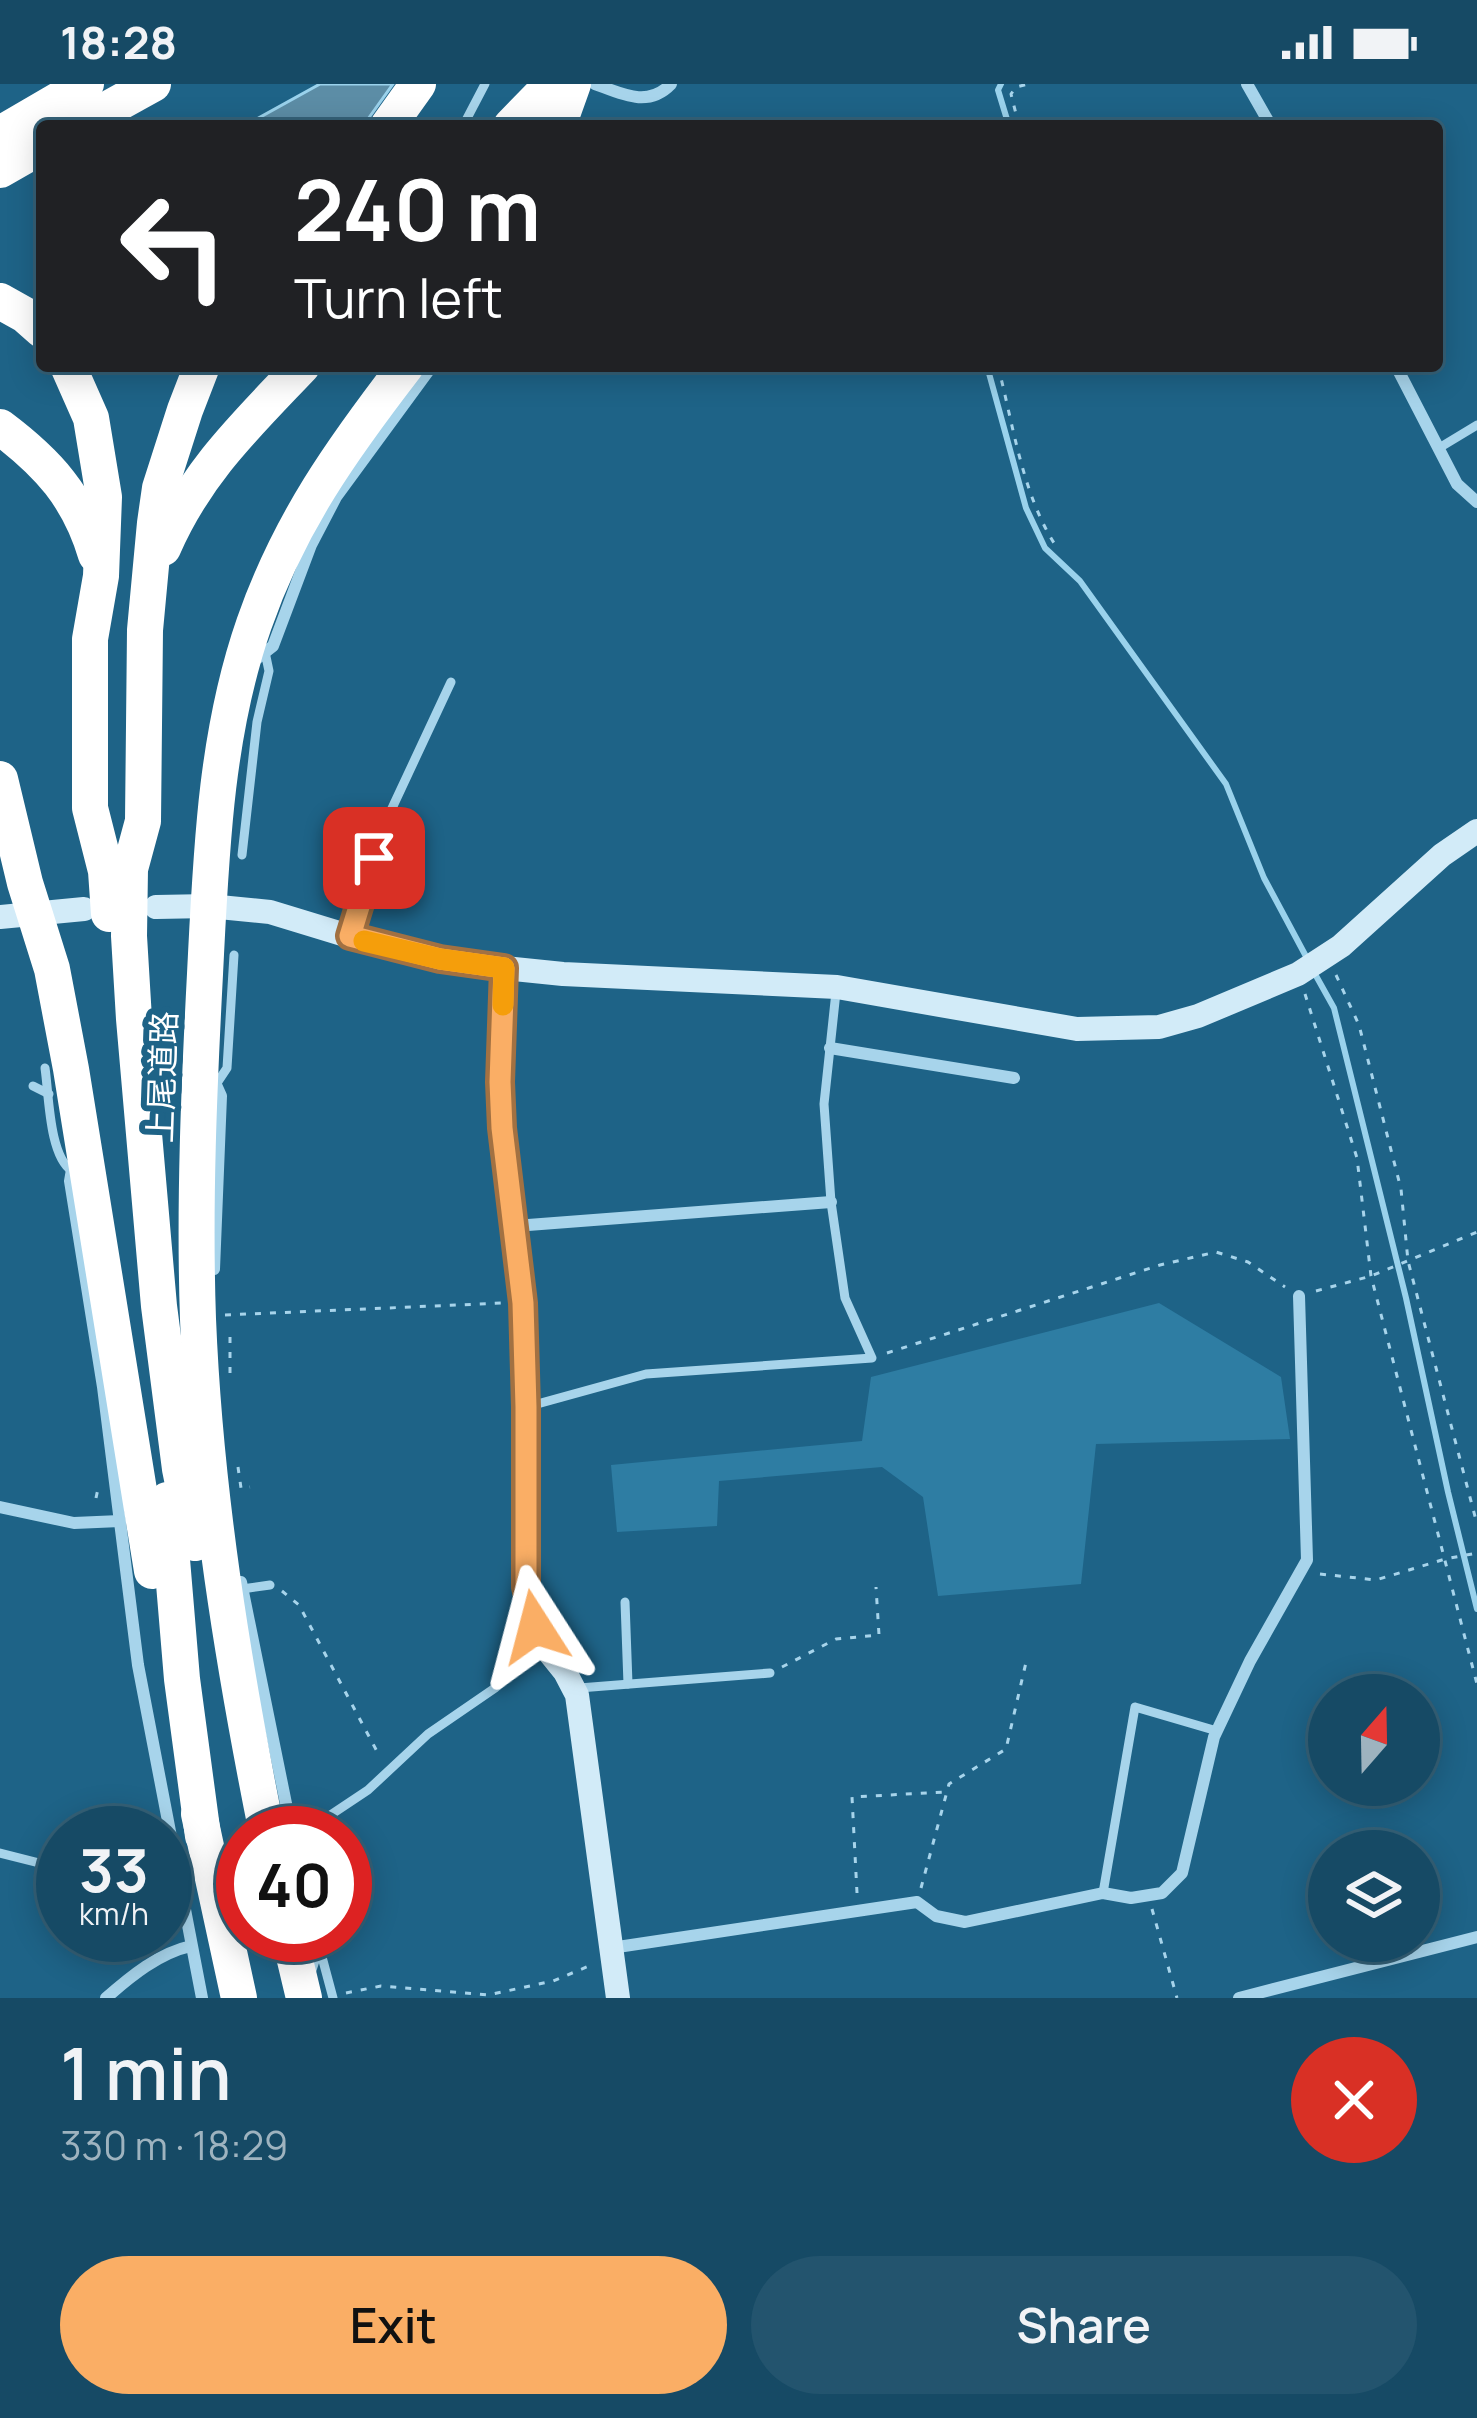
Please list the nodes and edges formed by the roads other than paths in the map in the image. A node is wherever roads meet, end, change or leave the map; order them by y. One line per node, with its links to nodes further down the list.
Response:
1 (86, 84): 16 (highway)
2 (153, 84): 10 (highway)
3 (418, 84): 11 (highway)
4 (485, 84): 12 (lane)
5 (552, 84): 13 (highway)
6 (573, 84): 14 (highway)
7 (596, 84): 8 (street)
8 (671, 84)
9 (1247, 84): 15 (street)
10 (88, 120)
11 (392, 120)
12 (466, 120)
13 (517, 120)
14 (560, 120)
15 (1268, 120)
16 (0, 134)
17 (36, 149): 18 (highway)
18 (0, 170)
19 (0, 302): 20 (highway)
20 (36, 324)
21 (71, 372): 32 (highway)
22 (200, 372): 31 (highway)
23 (296, 372): 31 (highway)
24 (401, 372): 33 (highway, 上尾道路)
25 (428, 372): 33 (street)
26 (1399, 372): 29 (street)
27 (1477, 425): 29 (lane)
28 (0, 427): 32 (highway)
29 (1438, 448): 30 (street)
30 (1477, 502)
31 (152, 574): 70 (highway)
32 (101, 576): 74 (highway)
33 (253, 662): 37 (lane); 38 (highway, 上尾道路)
34 (452, 682): 42 (lane)
35 (0, 778): 41 (highway)
36 (1477, 830): 45 (street)
37 (242, 855)
38 (208, 905): 39 (street); 42 (street); 48 (highway, 上尾道路)
39 (156, 907)
40 (84, 909): 41 (street)
41 (17, 914): 52 (highway)
42 (350, 936): 44 (street)
43 (235, 955): 48 (lane)
44 (504, 968): 45 (street); 54 (street)
45 (837, 987): 46 (lane)
46 (830, 1048): 49 (street); 53 (lane)
47 (45, 1068): 51 (lane)
48 (209, 1071): 56 (street); 71 (highway, 上尾道路)
49 (1014, 1078)
50 (32, 1086): 51 (lane)
51 (49, 1094): 52 (lane)
52 (77, 1160): 59 (street); 74 (highway)
53 (831, 1202): 54 (street); 57 (lane)
54 (514, 1226): 57 (street)
55 (1299, 1296): 68 (street)
56 (213, 1315)
57 (526, 1407): 64 (street)
58 (0, 1507): 59 (street)
59 (121, 1521): 69 (street)
60 (238, 1564): 62 (street)
61 (270, 1585): 62 (lane)
62 (242, 1589): 72 (street)
63 (625, 1602): 66 (lane)
64 (544, 1646): 67 (street); 73 (lane)
65 (770, 1673): 66 (lane)
66 (628, 1684): 67 (lane)
67 (574, 1688): 80 (street)
68 (1217, 1731): 77 (street); 77 (lane)
69 (159, 1806)
70 (258, 1806)
71 (260, 1806)
72 (288, 1806)
73 (344, 1806)
74 (203, 1836): 86 (highway)
75 (0, 1853): 76 (lane)
76 (36, 1862)
77 (1103, 1893): 80 (street)
78 (1477, 1937): 88 (street)
79 (192, 1951): 85 (street)
80 (612, 1952): 87 (street)
81 (154, 1962): 84 (street)
82 (308, 1962): 83 (highway)
83 (318, 1995)
84 (106, 1998)
85 (202, 1998)
86 (239, 1998)
87 (618, 1998)
88 (1240, 1998)

